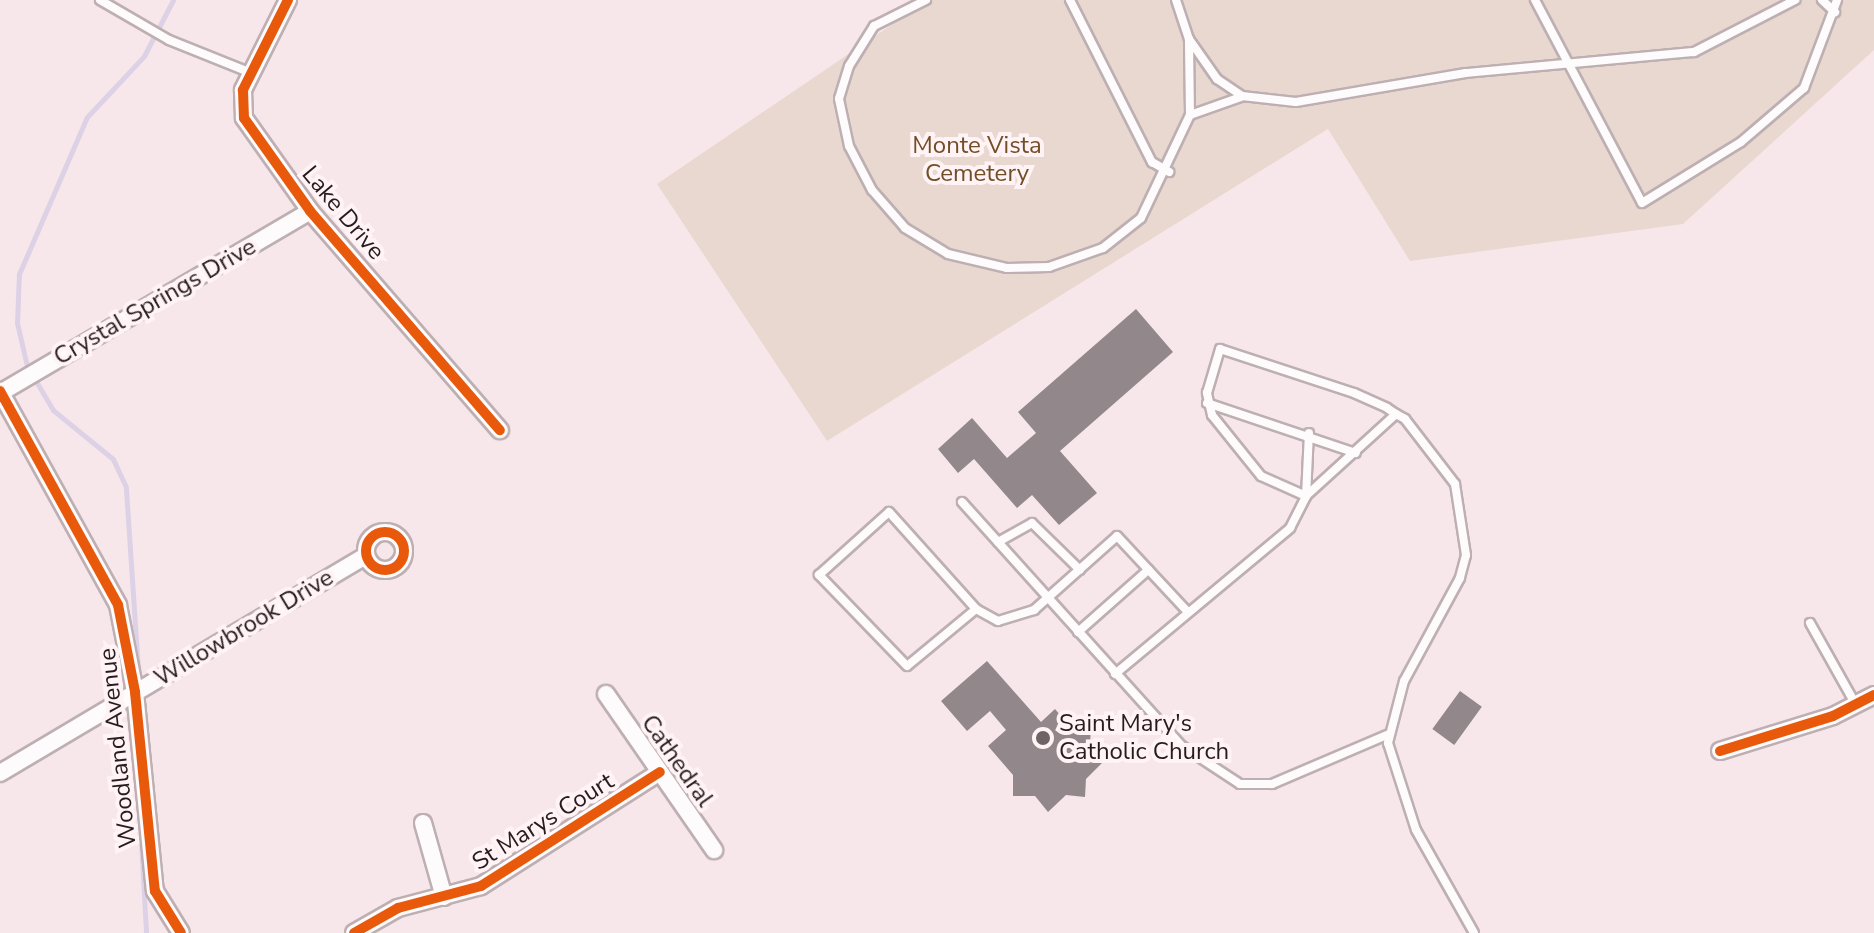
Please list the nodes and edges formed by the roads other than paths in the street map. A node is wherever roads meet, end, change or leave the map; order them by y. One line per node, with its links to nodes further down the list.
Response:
1 (100, 0): 13 (lane)
2 (288, 0): 13 (street, Lake Drive)
3 (926, 0): 16 (lane)
4 (1070, 0): 16 (lane)
5 (1176, 0): 11 (lane)
6 (1535, 0): 12 (lane)
7 (1795, 0): 12 (lane)
8 (1822, 0): 10 (lane)
9 (1837, 0): 10 (lane)
10 (1835, 12): 12 (lane)
11 (1189, 39): 14 (lane); 15 (lane)
12 (1567, 61): 14 (lane)
13 (251, 73): 17 (street, Lake Drive)
14 (1242, 96): 15 (lane)
15 (1190, 115): 16 (lane)
16 (1169, 172)
17 (310, 211): 18 (street, Crystal Springs Drive); 21 (street, Lake Drive)
18 (0, 392): 36 (street, Woodland Avenue)
19 (1207, 403): 20 (lane); 22 (lane); 24 (lane)
20 (1396, 414): 23 (lane); 40 (lane)
21 (500, 430)
22 (1309, 433): 23 (lane); 24 (lane)
23 (1356, 453): 24 (lane)
24 (1306, 496): 32 (lane)
25 (962, 502): 26 (lane)
26 (998, 542): 28 (lane); 30 (lane)
27 (364, 557): 36 (street, Willowbrook Drive)
28 (1080, 570): 29 (lane); 30 (lane)
29 (1148, 570): 32 (lane); 34 (lane)
30 (1048, 598): 31 (lane); 34 (lane)
31 (976, 609): 31 (lane)
32 (1186, 610): 35 (lane)
33 (1810, 623): 39 (lane)
34 (1078, 632): 35 (lane)
35 (1115, 674): 40 (lane)
36 (135, 692): 43 (street, Willowbrook Drive); 47 (street, Woodland Avenue)
37 (606, 694): 42 (street, Cathedral)
38 (1874, 695): 39 (street)
39 (1856, 705): 41 (street)
40 (1389, 734): 49 (lane)
41 (1720, 751)
42 (660, 772): 45 (street, Cathedral); 46 (street, St Marys Court)
43 (0, 773)
44 (423, 823): 46 (street)
45 (714, 850)
46 (444, 897): 48 (street, St Marys Court)
47 (181, 933)
48 (354, 933)
49 (1474, 933)

